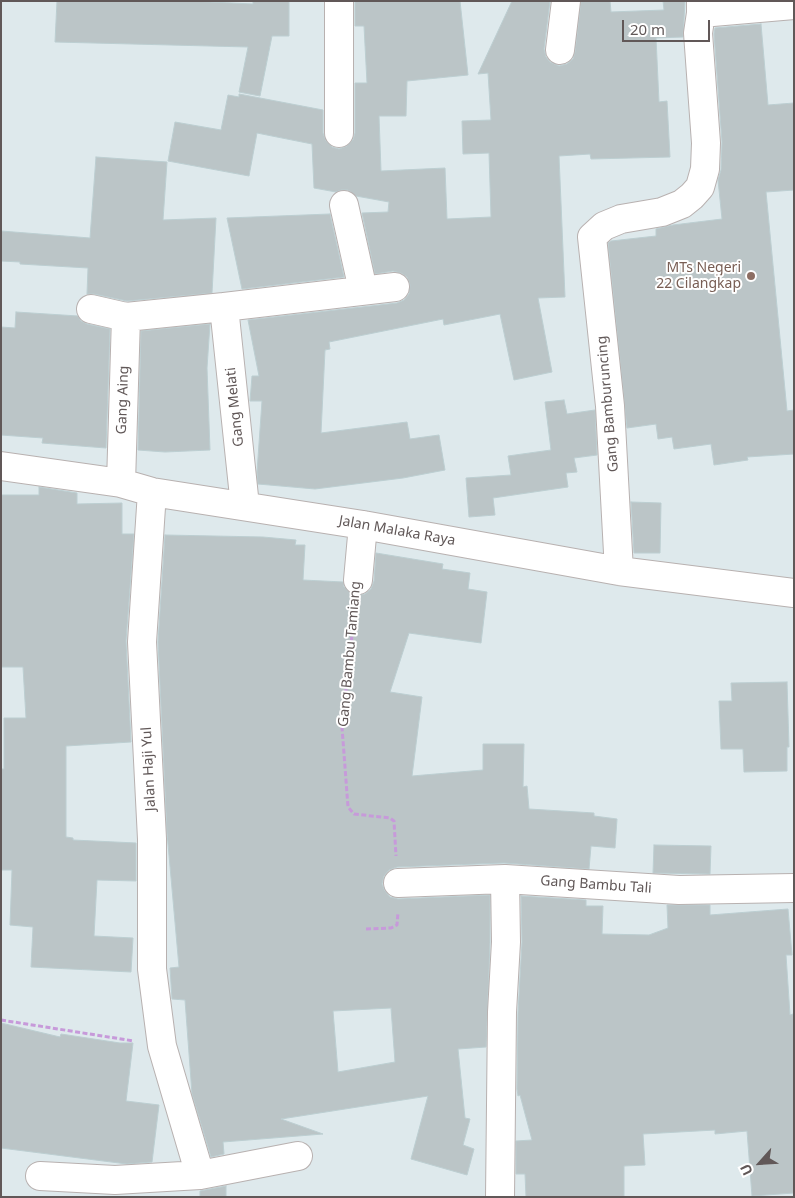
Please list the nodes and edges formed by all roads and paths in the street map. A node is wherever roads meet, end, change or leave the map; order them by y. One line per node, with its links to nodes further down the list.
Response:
1 (339, 1): 6 (street)
2 (566, 1): 5 (street)
3 (794, 5): 4 (street)
4 (701, 7): 18 (street, Gang Bamburuncing)
5 (560, 50)
6 (340, 133)
7 (344, 205): 9 (street)
8 (395, 287): 9 (street)
9 (363, 290): 10 (street)
10 (224, 308): 12 (street); 16 (street, Gang Melati)
11 (91, 309): 12 (street)
12 (126, 317): 14 (street, Gang Aing)
13 (1, 466): 14 (street, Jalan Malaka Raya)
14 (120, 483): 15 (street, Jalan Malaka Raya)
15 (152, 492): 16 (street, Jalan Malaka Raya); 26 (street, Jalan Haji Yul)
16 (245, 506): 17 (street, Jalan Malaka Raya)
17 (363, 525): 18 (street, Jalan Malaka Raya); 19 (street, Gang Bambu Tamiang)
18 (619, 571): 20 (street, Jalan Malaka Raya)
19 (358, 580): 22 (path, Gang Bambu Tamiang)
20 (794, 593)
21 (505, 879): 22 (street, Gang Bambu Tali); 23 (street, Gang Bambu Tali); 30 (street)
22 (398, 883): 24 (path, Gang Bambu Tamiang)
23 (794, 888)
24 (366, 929)
25 (1, 1020): 26 (path)
26 (162, 1046): 28 (street, Jalan Haji Yul)
27 (298, 1156): 28 (street)
28 (200, 1175): 29 (street)
29 (40, 1176)
30 (500, 1197)

